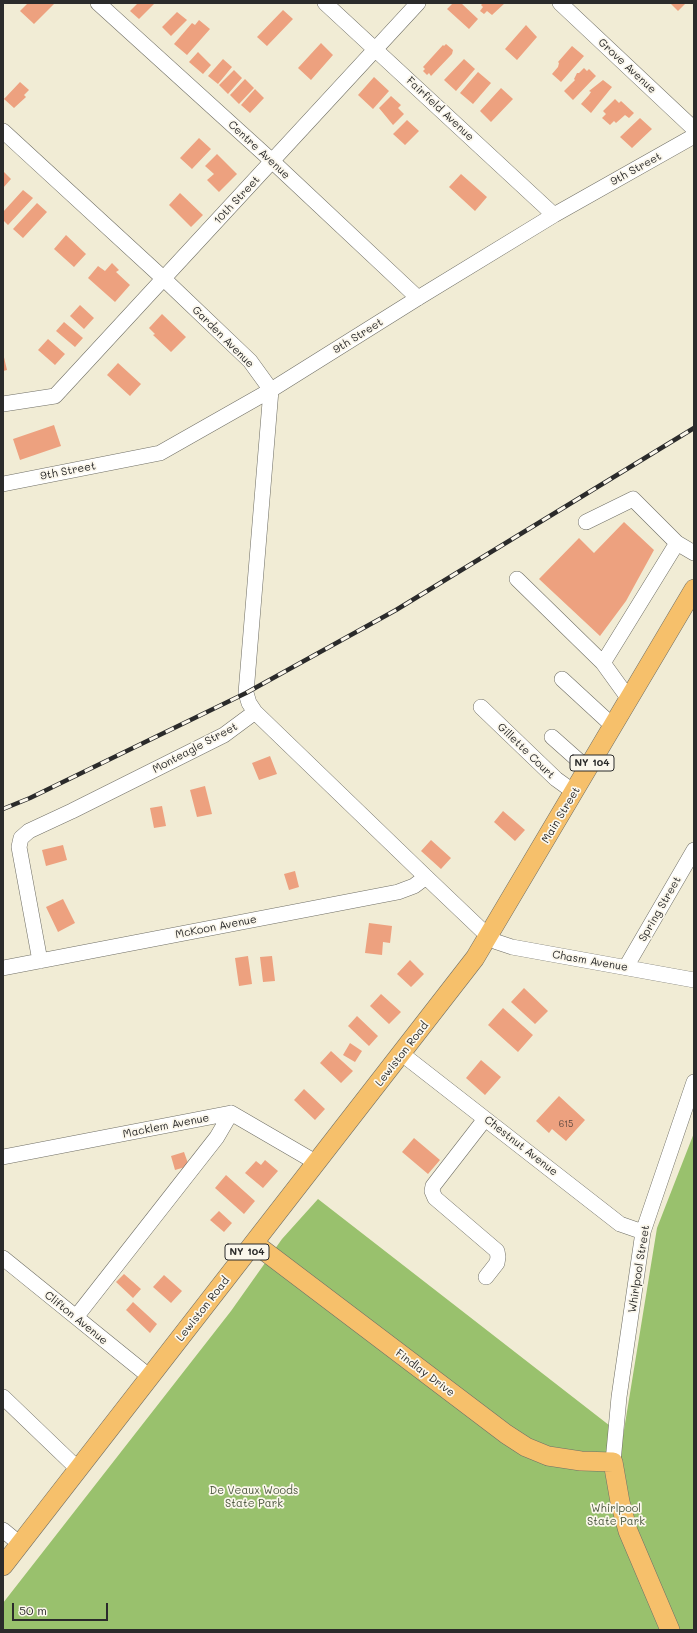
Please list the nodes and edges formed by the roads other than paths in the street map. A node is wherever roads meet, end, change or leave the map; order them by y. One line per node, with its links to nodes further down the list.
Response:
1 (98, 3): 9 (street, Centre Avenue)
2 (325, 3): 5 (street, Fairfield Avenue)
3 (418, 3): 5 (street, 10th Street)
4 (560, 3): 6 (street, Grove Avenue)
5 (375, 50): 9 (street, 10th Street); 10 (street, Fairfield Avenue)
6 (694, 129)
7 (3, 131): 11 (street, Garden Avenue)
8 (694, 136): 10 (street, 9th Street)
9 (272, 161): 11 (street, 10th Street); 12 (street, Centre Avenue)
10 (554, 215): 12 (street, 9th Street)
11 (164, 278): 13 (street, Garden Avenue); 14 (street, 10th Street)
12 (418, 298): 13 (street, 9th Street)
13 (271, 390): 15 (street, 9th Street); 25 (street)
14 (3, 404)
15 (3, 484)
16 (586, 522): 17 (street)
17 (677, 543): 18 (street); 21 (street)
18 (694, 553)
19 (517, 579): 21 (street)
20 (694, 589): 23 (main road, Main Street / NY 104)
21 (603, 663): 23 (street)
22 (562, 678): 26 (street)
23 (629, 699): 26 (main road, Main Street / NY 104)
24 (481, 707): 29 (street, Gillette Court)
25 (255, 712): 31 (street); 33 (street, Monteagle Street)
26 (613, 726): 28 (main road, Main Street / NY 104)
27 (552, 737): 28 (street)
28 (588, 768): 29 (main road, Main Street / NY 104)
29 (574, 792): 32 (main road, Main Street / NY 104)
30 (694, 850): 34 (street, Spring Street)
31 (426, 877): 32 (street); 33 (street, McKoon Avenue)
32 (489, 937): 34 (street, Chasm Avenue); 37 (main road, Lewiston Road / NY 104)
33 (40, 961): 35 (street, McKoon Avenue)
34 (626, 967): 36 (street, Chasm Avenue)
35 (3, 968)
36 (694, 980)
37 (402, 1054): 40 (street, Chestnut Avenue); 42 (main road, Lewiston Road / NY 104)
38 (694, 1082): 43 (street, Whirlpool Street)
39 (231, 1113): 41 (street, Macklem Avenue); 42 (street); 47 (street)
40 (485, 1119): 43 (street, Chestnut Avenue); 46 (street)
41 (3, 1157)
42 (317, 1163): 44 (main road, Lewiston Road / NY 104)
43 (643, 1232): 50 (street, Whirlpool Street)
44 (254, 1243): 48 (main road, Lewiston Road / NY 104); 50 (main road, Findlay Drive)
45 (3, 1258): 47 (street, Clifton Avenue)
46 (486, 1277)
47 (76, 1317): 48 (street, Clifton Avenue)
48 (150, 1378): 51 (main road, Lewiston Road / NY 104)
49 (3, 1397): 51 (street)
50 (613, 1462): 55 (main road)
51 (78, 1469): 53 (main road, Lewiston Road / NY 104)
52 (3, 1530): 53 (street)
53 (20, 1544): 54 (main road, Lewiston Road / NY 104)
54 (3, 1566)
55 (670, 1630)

